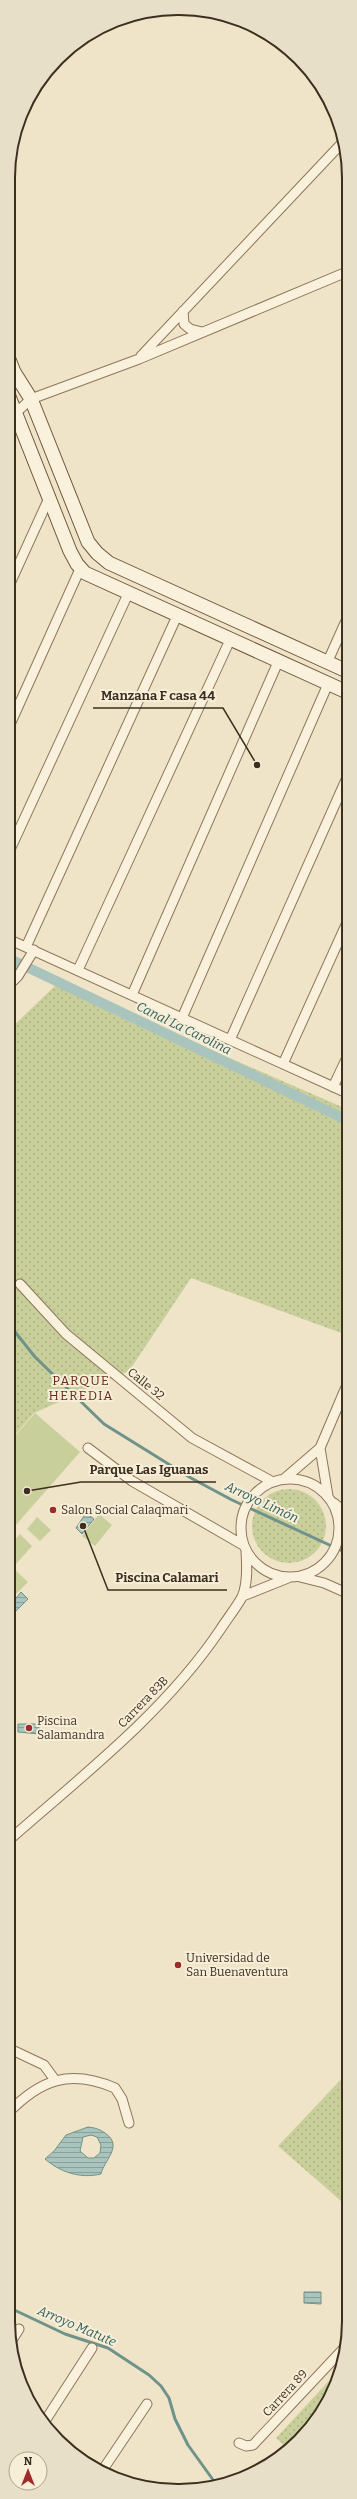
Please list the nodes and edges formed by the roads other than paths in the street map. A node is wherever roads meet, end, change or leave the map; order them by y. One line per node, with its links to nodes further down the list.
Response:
1 (340, 150): 3 (street)
2 (342, 274): 4 (street)
3 (183, 311): 4 (street); 5 (street)
4 (202, 332): 5 (street)
5 (139, 358): 7 (street)
6 (15, 374): 7 (street)
7 (31, 399): 8 (street); 14 (street)
8 (15, 414)
9 (15, 424): 10 (street)
10 (49, 498): 11 (street); 12 (street)
11 (80, 569): 13 (street); 24 (street)
12 (15, 573)
13 (128, 594): 15 (street); 26 (street)
14 (215, 611): 17 (street); 20 (street)
15 (177, 616): 17 (street); 29 (street)
16 (342, 629): 20 (street)
17 (207, 630): 18 (street)
18 (230, 640): 19 (street); 30 (street)
19 (278, 662): 22 (street); 32 (street)
20 (327, 662): 21 (street)
21 (342, 669)
22 (328, 684): 23 (street); 33 (street)
23 (342, 690)
24 (15, 713)
25 (342, 789): 34 (street)
26 (15, 839)
27 (342, 933): 35 (street)
28 (15, 941): 29 (street)
29 (30, 948): 30 (street); 31 (street)
30 (78, 970): 32 (street)
31 (15, 979)
32 (132, 995): 33 (street)
33 (182, 1018): 34 (street)
34 (230, 1040): 35 (street)
35 (283, 1064): 37 (street)
36 (342, 1068): 37 (street)
37 (333, 1087): 38 (street)
38 (342, 1091)
39 (20, 1284): 44 (street, Calle 32)
40 (342, 1396): 42 (street)
41 (88, 1448): 47 (street)
42 (320, 1448): 43 (street); 45 (street)
43 (284, 1479): 44 (street); 45 (street)
44 (272, 1482): 47 (street)
45 (330, 1499): 46 (street); 48 (street)
46 (342, 1509)
47 (245, 1549): 49 (street); 51 (street, Carrera 83B)
48 (300, 1577): 49 (street); 50 (street)
49 (288, 1578): 51 (street)
50 (342, 1591)
51 (243, 1596): 52 (street, Carrera 83B)
52 (15, 1835)
53 (15, 2051): 54 (street)
54 (55, 2080): 55 (street); 56 (street)
55 (15, 2105)
56 (130, 2123)
57 (19, 2329): 58 (street)
58 (15, 2335)
59 (92, 2348): 62 (street)
60 (339, 2353): 63 (street, Carrera 89)
61 (147, 2404): 64 (street)
62 (47, 2417)
63 (239, 2443)
64 (105, 2466)

